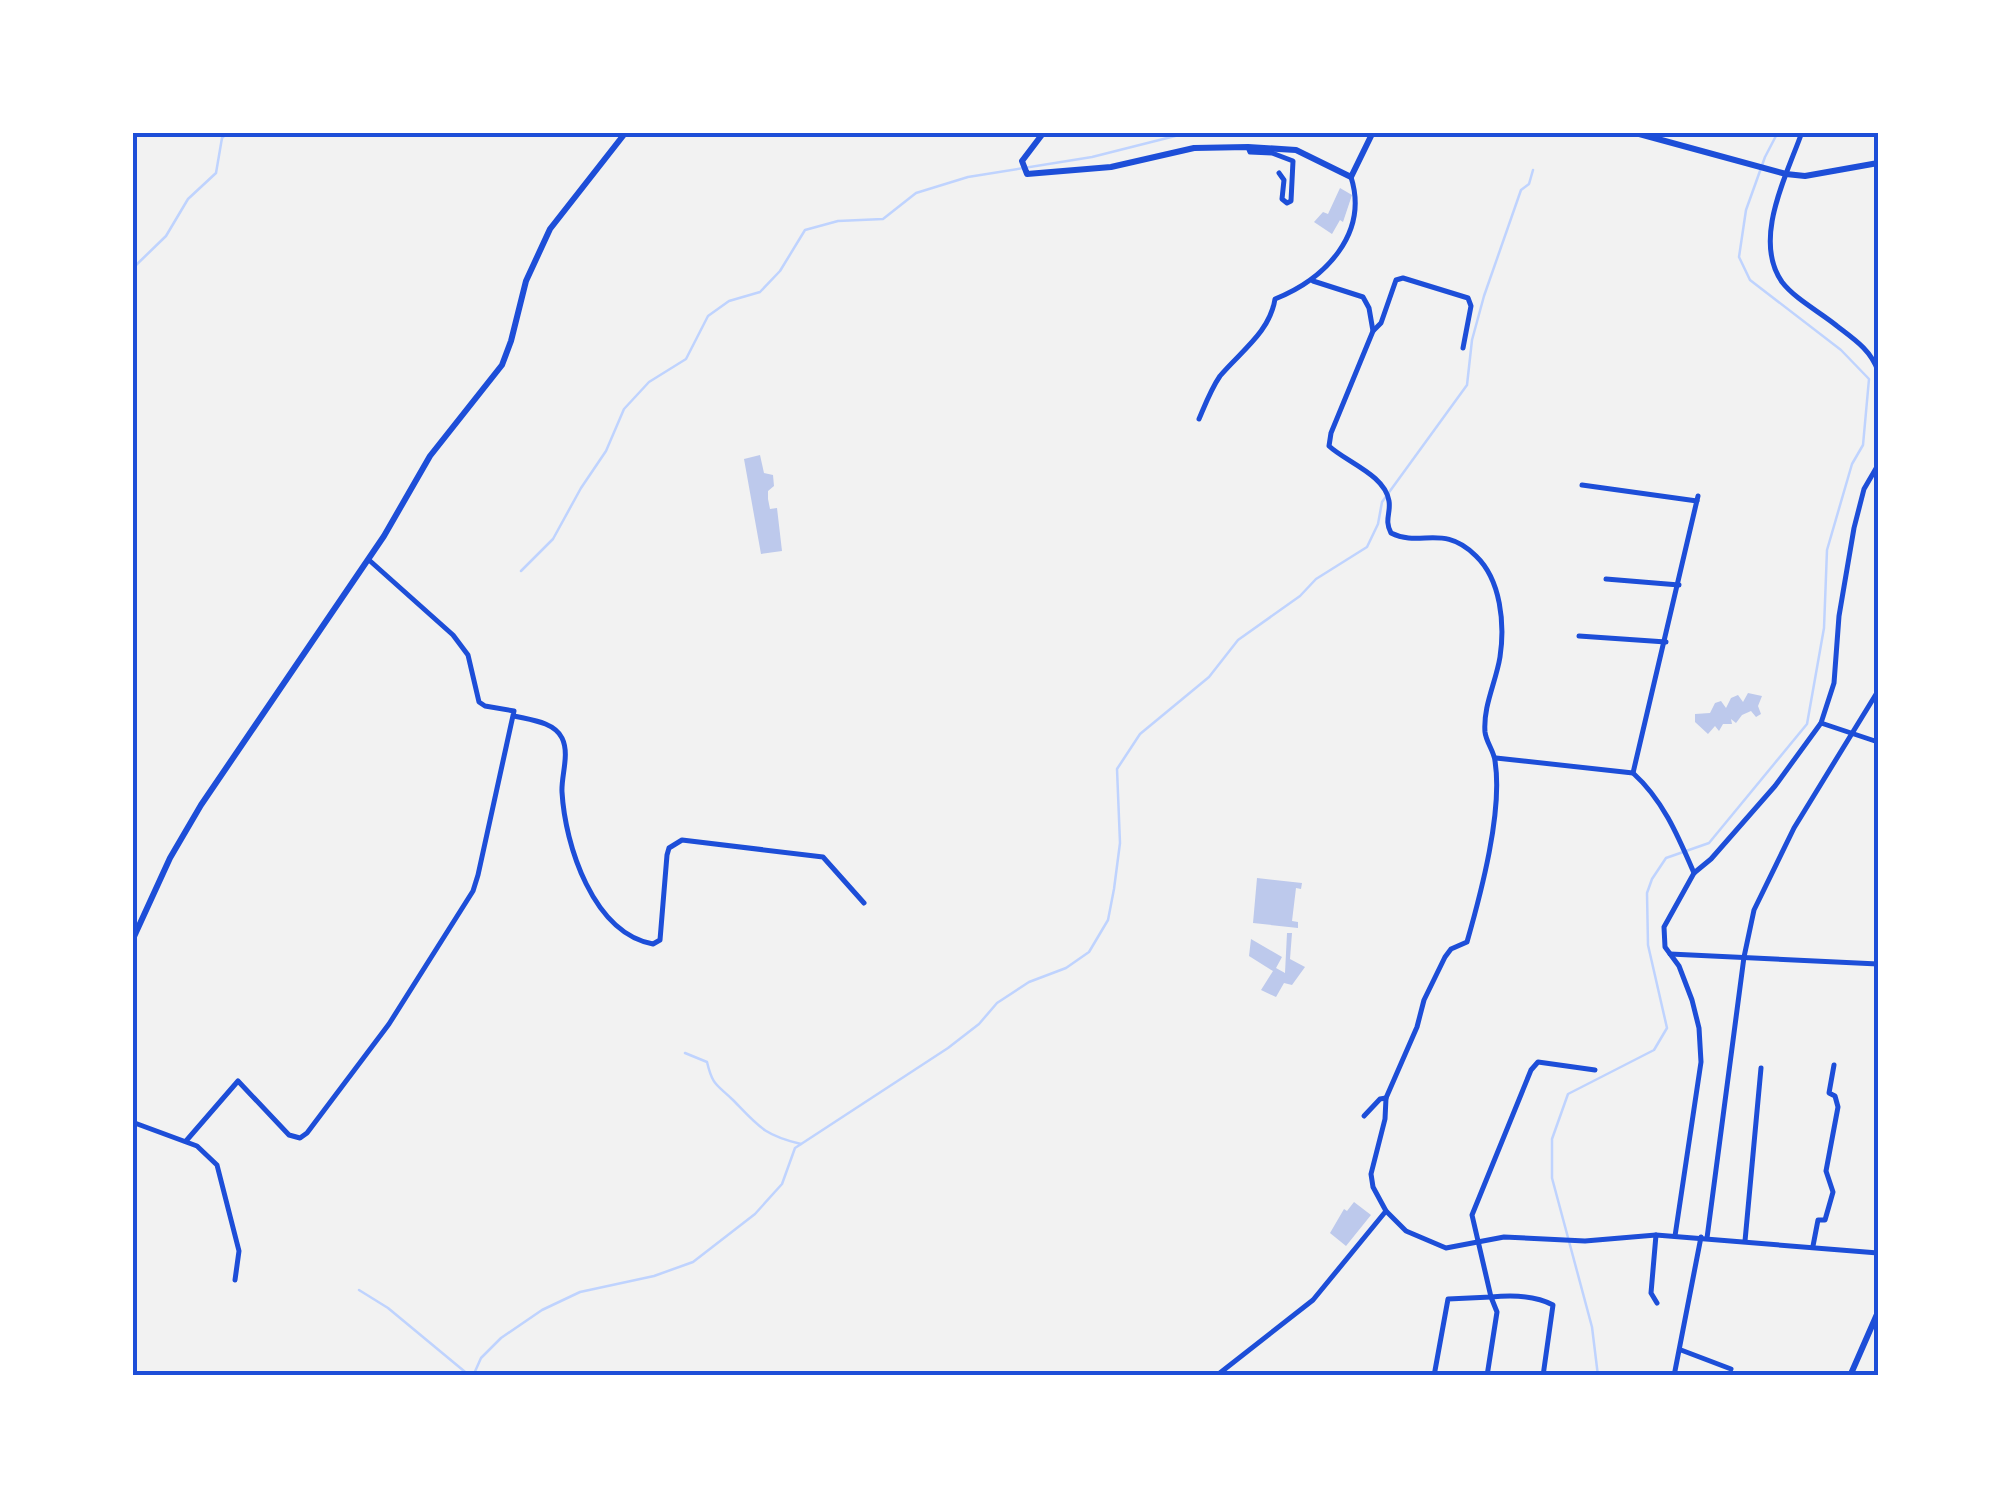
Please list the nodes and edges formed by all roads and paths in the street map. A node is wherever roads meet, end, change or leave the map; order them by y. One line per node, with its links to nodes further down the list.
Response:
1 (626, 132): 18 (street)
2 (1044, 132): 6 (street)
3 (1373, 132): 10 (street)
4 (1632, 132): 9 (street)
5 (1802, 132): 9 (street)
6 (1248, 147): 8 (street); 10 (street)
7 (1878, 163): 9 (street)
8 (1279, 172)
9 (1786, 174): 14 (street)
10 (1352, 177): 11 (street)
11 (1313, 281): 12 (street); 15 (street)
12 (1373, 331): 13 (street); 28 (street)
13 (1463, 348)
14 (1878, 371)
15 (1199, 420)
16 (1878, 466): 25 (street)
17 (1582, 485): 20 (street)
18 (368, 560): 24 (street); 32 (street)
19 (1606, 579): 20 (street)
20 (1678, 585): 22 (street)
21 (1578, 636): 22 (street)
22 (1666, 642): 29 (street)
23 (1878, 690): 26 (street)
24 (514, 716): 31 (street); 42 (street)
25 (1821, 723): 26 (street); 30 (street)
26 (1853, 734): 27 (street); 34 (street)
27 (1878, 742)
28 (1495, 758): 29 (street); 39 (street)
29 (1633, 772): 30 (street)
30 (1694, 873): 33 (street)
31 (864, 902)
32 (132, 941)
33 (1670, 954): 34 (street); 45 (street)
34 (1744, 957): 35 (street); 46 (street)
35 (1878, 964)
36 (1834, 1066): 49 (street)
37 (1761, 1068): 47 (street)
38 (1595, 1070): 48 (street)
39 (1386, 1098): 40 (street); 43 (street)
40 (1364, 1116)
41 (132, 1122): 42 (street)
42 (186, 1141): 51 (street)
43 (1386, 1211): 48 (street); 57 (street)
44 (1656, 1235): 45 (street); 48 (street); 53 (street)
45 (1675, 1236): 46 (street)
46 (1704, 1238): 47 (street); 55 (street)
47 (1745, 1241): 49 (street)
48 (1478, 1244): 52 (street)
49 (1813, 1246): 50 (street)
50 (1878, 1253)
51 (235, 1280)
52 (1491, 1297): 58 (street); 59 (street); 60 (street)
53 (1658, 1303)
54 (1878, 1312): 62 (street)
55 (1681, 1350): 56 (street); 61 (street)
56 (1730, 1369)
57 (1216, 1376)
58 (1434, 1376)
59 (1487, 1376)
60 (1543, 1376)
61 (1674, 1376)
62 (1850, 1376)

